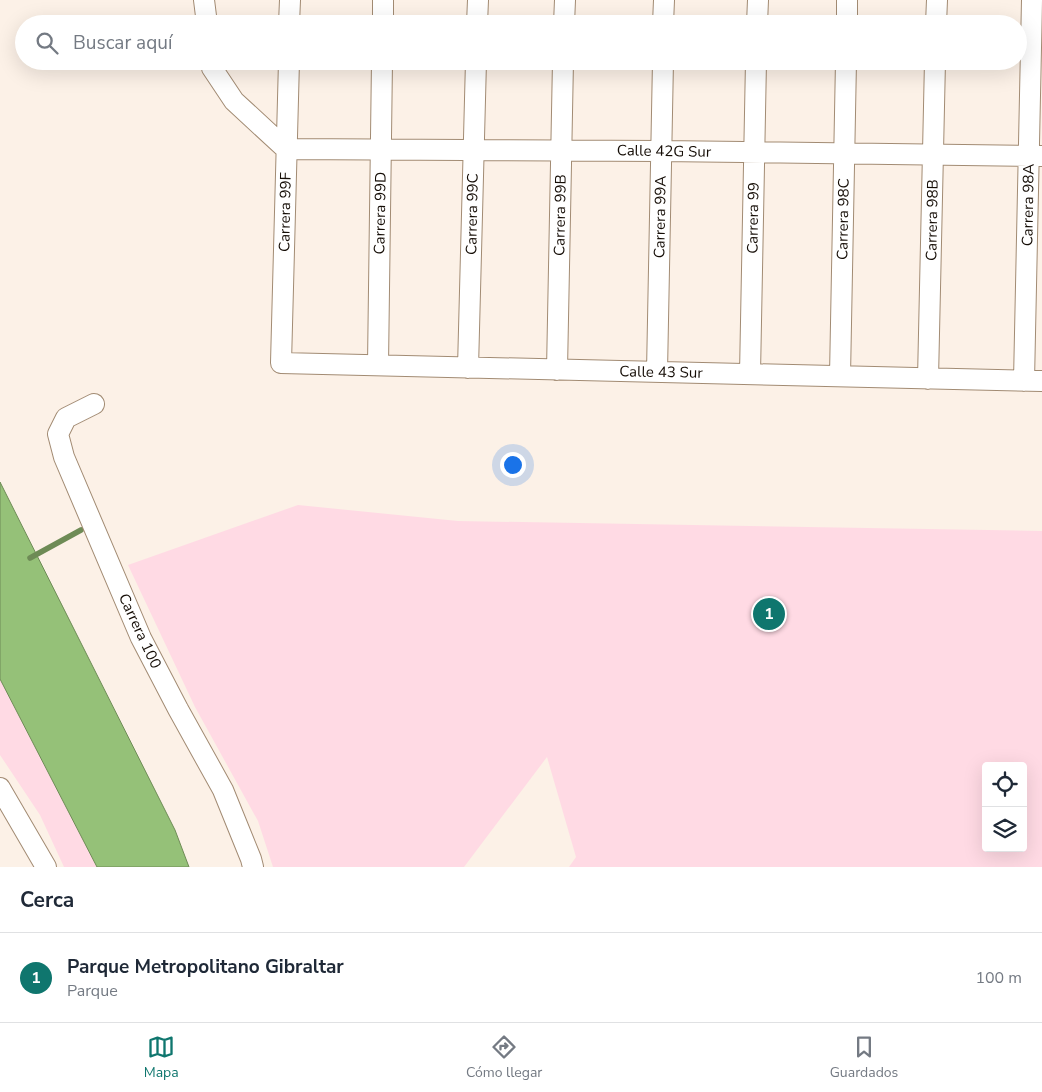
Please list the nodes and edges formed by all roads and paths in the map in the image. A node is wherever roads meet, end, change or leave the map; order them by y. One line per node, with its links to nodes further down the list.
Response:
1 (204, 0): 11 (street)
2 (290, 0): 12 (street)
3 (383, 0): 13 (street)
4 (478, 0): 14 (street)
5 (565, 0): 15 (street)
6 (664, 0): 16 (street)
7 (758, 0): 17 (street)
8 (847, 0): 18 (street)
9 (936, 0): 19 (street)
10 (1032, 0): 37 (street, Carrera 98A)
11 (206, 15)
12 (289, 15)
13 (383, 15)
14 (477, 15)
15 (564, 15)
16 (663, 15)
17 (757, 15)
18 (847, 15)
19 (936, 15)
20 (213, 70): 29 (street)
21 (288, 70): 29 (street, Carrera 99F)
22 (382, 70): 30 (street, Carrera 99D)
23 (476, 70): 31 (street, Carrera 99C)
24 (563, 70): 32 (street, Carrera 99B)
25 (662, 70): 33 (street, Carrera 99A)
26 (756, 70): 34 (street, Carrera 99)
27 (846, 70): 35 (street, Carrera 98C)
28 (935, 70): 36 (street, Carrera 98B)
29 (286, 149): 30 (street, Calle 42G Sur); 38 (street, Carrera 99F)
30 (381, 149): 31 (street, Calle 42G Sur); 39 (street, Carrera 99D)
31 (474, 150): 32 (street, Calle 42G Sur); 40 (street, Carrera 99C)
32 (561, 150): 33 (street, Calle 42G Sur); 41 (street, Carrera 99B)
33 (661, 151): 34 (street, Calle 42G Sur); 42 (street, Carrera 99A)
34 (755, 152): 35 (street, Calle 42G Sur); 43 (street, Carrera 99)
35 (844, 153): 36 (street, Calle 42G Sur); 44 (street, Carrera 98C)
36 (933, 154): 37 (street, Calle 42G Sur); 45 (street, Carrera 98B)
37 (1035, 156): 46 (street, Carrera 98A)
38 (281, 363): 39 (street, Calle 43 Sur)
39 (378, 365): 40 (street, Calle 43 Sur)
40 (468, 368): 41 (street, Calle 43 Sur)
41 (557, 370): 42 (street, Calle 43 Sur)
42 (657, 372): 43 (street, Calle 43 Sur)
43 (750, 374): 44 (street, Calle 43 Sur)
44 (840, 376): 45 (street, Calle 43 Sur)
45 (928, 379): 46 (street, Calle 43 Sur)
46 (1033, 381)
47 (94, 404): 50 (street, Carrera 100)
48 (0, 788): 49 (street)
49 (46, 867)
50 (253, 867)

